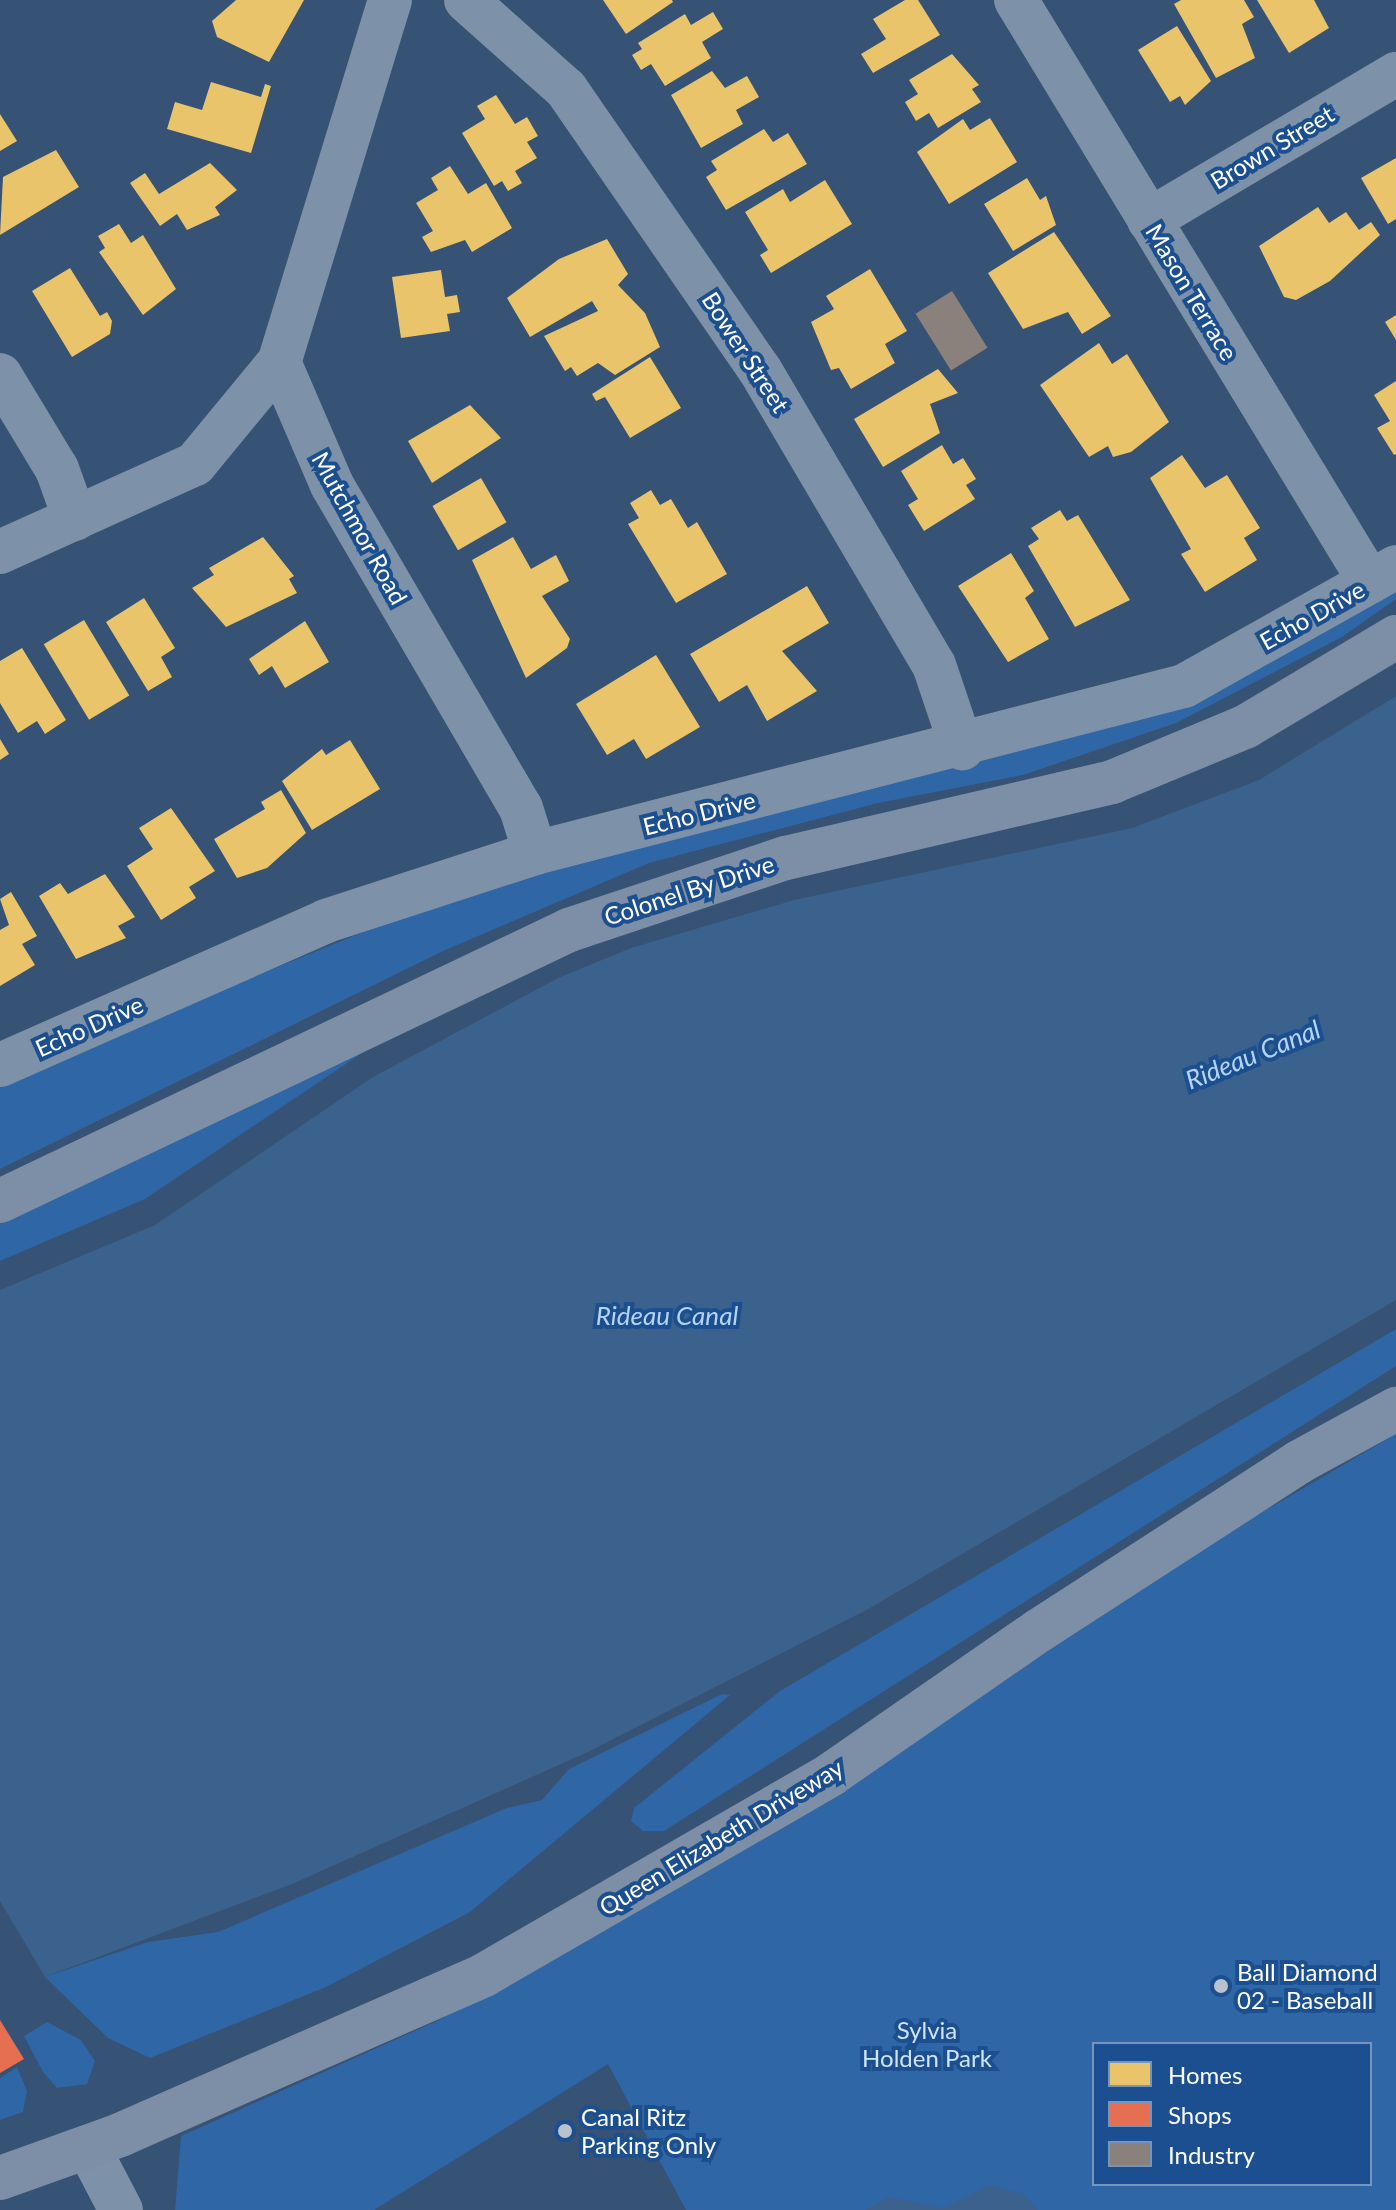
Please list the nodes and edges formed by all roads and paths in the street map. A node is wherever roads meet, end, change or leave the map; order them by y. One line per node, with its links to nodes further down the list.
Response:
1 (390, 0): 6 (street)
2 (466, 0): 12 (street, Bower Street)
3 (1016, 0): 5 (street, Mason Terrace)
4 (1396, 74): 5 (street, Brown Street)
5 (1149, 220): 10 (street, Mason Terrace)
6 (279, 362): 8 (street); 13 (street, Mutchmor Road)
7 (0, 375): 8 (street)
8 (75, 519): 9 (street)
9 (0, 552)
10 (1383, 574): 12 (street, Echo Drive)
11 (1396, 637): 15 (main road, Colonel By Drive)
12 (962, 748): 13 (street, Echo Drive)
13 (535, 853): 14 (street, Echo Drive)
14 (0, 1065)
15 (0, 1201)
16 (1396, 1409): 17 (main road, Queen Elizabeth Driveway)
17 (88, 2147): 18 (main road, Queen Elizabeth Driveway); 19 (street)
18 (0, 2178)
19 (121, 2210)

